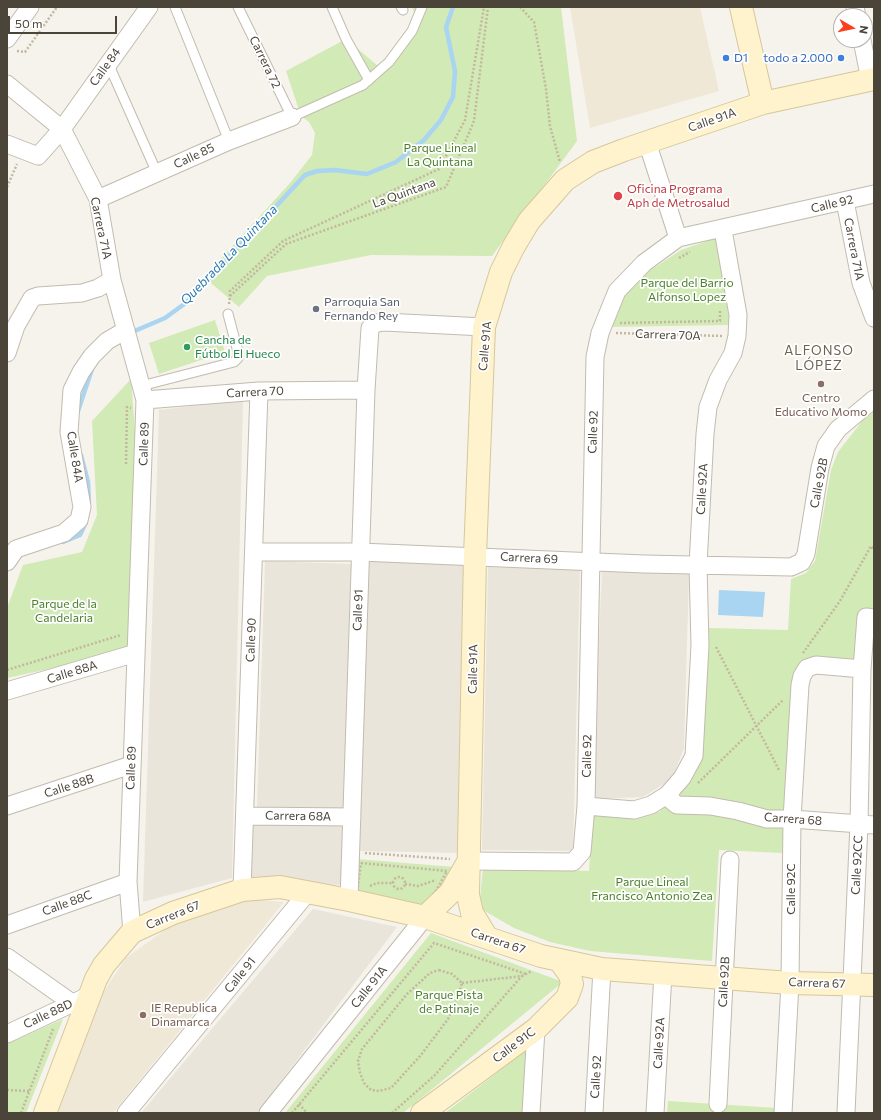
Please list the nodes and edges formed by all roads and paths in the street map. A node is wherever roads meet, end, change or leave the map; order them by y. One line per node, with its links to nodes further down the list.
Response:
1 (30, 7): 12 (street)
2 (57, 7): 12 (path)
3 (149, 7): 14 (street, Calle 84)
4 (175, 7): 21 (lane)
5 (238, 7): 19 (lane, Carrera 72)
6 (332, 7): 15 (lane)
7 (422, 7): 15 (lane)
8 (484, 7): 36 (path, La Quintana)
9 (488, 7): 36 (path, La Quintana)
10 (520, 7): 26 (path)
11 (741, 7): 18 (street)
12 (10, 45)
13 (864, 48): 16 (street)
14 (108, 63): 20 (street, Calle 84); 25 (lane)
15 (369, 80): 19 (lane)
16 (872, 80): 18 (street, Calle 91A)
17 (7, 84): 20 (street, Carrera 71A)
18 (763, 103): 22 (street, Calle 91A)
19 (292, 117): 21 (street, Calle 85)
20 (62, 128): 23 (street); 29 (street, Carrera 71A)
21 (229, 140): 25 (street, Calle 85)
22 (647, 142): 26 (street, Calle 91A); 32 (street)
23 (7, 144)
24 (18, 162): 27 (path)
25 (157, 173): 29 (street, Calle 85)
26 (565, 180): 41 (street, Calle 91A)
27 (7, 187)
28 (874, 194): 30 (street, Calle 92)
29 (98, 199): 35 (street, Carrera 71A)
30 (845, 201): 31 (street, Calle 92); 39 (street, Carrera 71A)
31 (722, 230): 32 (street, Calle 92); 44 (street, Calle 92A)
32 (678, 238): 43 (street, Calle 92)
33 (692, 251): 34 (path)
34 (678, 259)
35 (112, 280): 42 (street, Carrera 71A); 45 (street)
36 (230, 296): 38 (path, La Quintana)
37 (720, 305): 40 (path)
38 (228, 314): 48 (lane)
39 (874, 318)
40 (613, 323)
41 (484, 327): 46 (street, Calle 91); 54 (street, Calle 91A)
42 (126, 330): 48 (street, Carrera 71A); 56 (street, Calle 84A)
43 (600, 333): 44 (path, Carrera 70A); 55 (street, Calle 92)
44 (737, 336): 58 (street, Calle 92A)
45 (7, 353)
46 (366, 390): 47 (street, Carrera 70); 53 (street, Calle 91)
47 (259, 391): 48 (street, Carrera 70); 52 (street, Calle 90)
48 (144, 398): 50 (path); 62 (street, Calle 89)
49 (874, 399): 57 (street, Calle 92B)
50 (125, 470)
51 (874, 550): 63 (path)
52 (254, 552): 53 (street, Carrera 69); 74 (street, Calle 90)
53 (360, 552): 54 (street, Carrera 69); 75 (street, Calle 91)
54 (475, 556): 55 (street, Carrera 69); 79 (street, Calle 91A)
55 (590, 561): 58 (street, Carrera 69); 73 (street, Calle 92)
56 (7, 562)
57 (802, 562): 58 (street, Carrera 69)
58 (698, 565): 73 (street, Calle 92A)
59 (870, 617): 64 (street, Calle 92CC)
60 (122, 634): 65 (path)
61 (715, 645): 68 (path)
62 (136, 653): 67 (street, Calle 88A); 69 (street, Calle 89)
63 (804, 661): 64 (street); 66 (street, Calle 92C)
64 (862, 669): 77 (street, Calle 92CC)
65 (7, 670)
66 (800, 685): 68 (path); 76 (street, Calle 92C)
67 (7, 692)
68 (756, 727): 70 (path); 71 (path)
69 (131, 766): 72 (street, Calle 88B); 82 (street, Calle 89)
70 (780, 772)
71 (670, 795): 76 (street, Carrera 68)
72 (7, 806)
73 (586, 806): 79 (street, Calle 92)
74 (244, 816): 75 (street, Carrera 68A); 84 (street, Calle 90)
75 (352, 817): 78 (street, Calle 91)
76 (792, 819): 77 (street, Carrera 68); 99 (street, Calle 92C)
77 (866, 824): 100 (street, Calle 92CC)
78 (351, 852): 79 (path); 86 (street, Calle 91)
79 (469, 860): 87 (street, Calle 91A); 90 (street, Calle 91A)
80 (730, 860): 97 (street, Calle 92B)
81 (443, 878): 81 (path); 83 (path)
82 (128, 882): 88 (street, Calle 88C); 89 (street, Calle 89)
83 (405, 884): 83 (path)
84 (242, 890): 85 (street, Carrera 67); 89 (street, Carrera 67)
85 (308, 892): 86 (street, Carrera 67); 110 (street, Calle 91)
86 (349, 900): 87 (street, Carrera 67)
87 (425, 917): 90 (street, Carrera 67); 111 (street, Calle 91A)
88 (7, 925)
89 (132, 932): 102 (street)
90 (486, 936): 92 (street, Carrera 67)
91 (7, 956): 102 (street)
92 (550, 958): 93 (street, Carrera 67); 94 (path); 103 (street, Calle 91C)
93 (602, 969): 95 (street, Carrera 67); 116 (street, Calle 92)
94 (526, 974): 96 (path); 112 (path)
95 (663, 974): 97 (street, Carrera 67); 117 (street, Calle 92A)
96 (522, 976): 98 (path); 113 (path)
97 (725, 979): 99 (street, Carrera 67); 107 (street, Calle 92B)
98 (462, 983): 98 (path)
99 (790, 983): 100 (street, Carrera 67); 118 (street, Calle 92C)
100 (851, 984): 101 (street, Carrera 67); 119 (street, Calle 92CC)
101 (874, 985)
102 (74, 1002): 104 (street, Calle 88D); 106 (path); 109 (street)
103 (536, 1029): 114 (street, Calle 91C); 115 (street)
104 (7, 1034)
105 (7, 1090): 106 (path)
106 (29, 1091): 108 (path)
107 (718, 1104)
108 (21, 1113)
109 (45, 1113)
110 (126, 1113)
111 (268, 1113)
112 (292, 1113)
113 (392, 1113)
114 (422, 1113)
115 (531, 1113)
116 (594, 1113)
117 (655, 1113)
118 (783, 1113)
119 (846, 1113)

